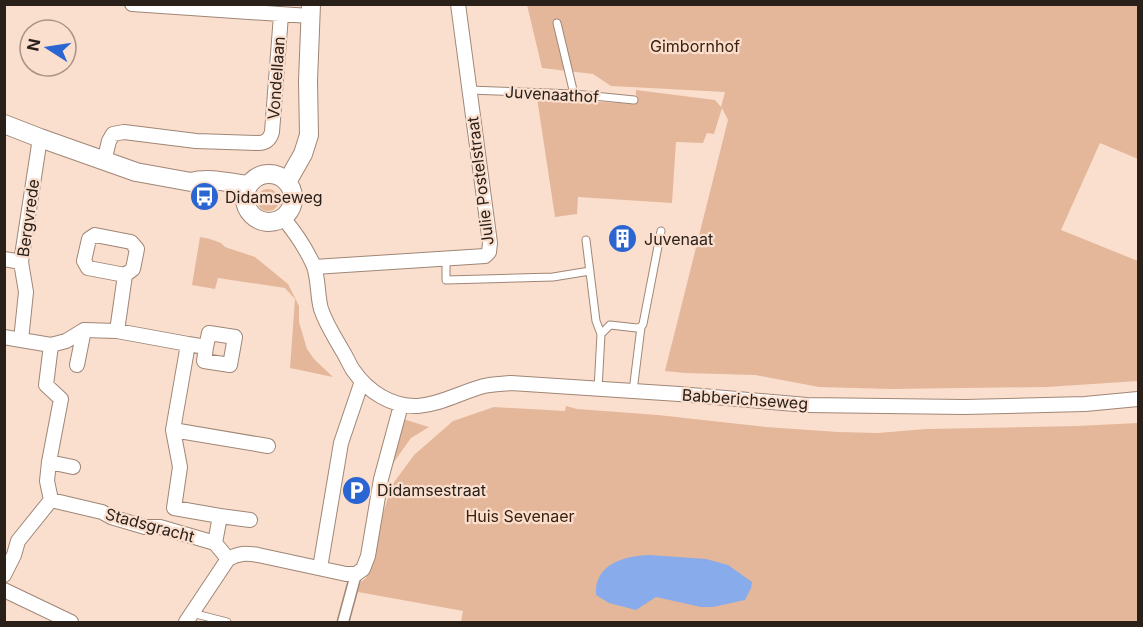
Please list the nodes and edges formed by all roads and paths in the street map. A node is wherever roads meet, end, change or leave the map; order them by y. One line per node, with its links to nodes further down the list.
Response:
1 (132, 4): 3 (street)
2 (458, 4): 7 (street, Julie Postelstraat)
3 (156, 6): 5 (street)
4 (311, 10): 5 (street); 13 (street, Vondellaan)
5 (281, 15): 12 (street, Vondellaan)
6 (557, 23): 8 (lane)
7 (469, 90): 8 (lane, Juvenaathof); 19 (street, Julie Postelstraat)
8 (574, 94): 9 (lane, Juvenaathof)
9 (634, 100)
10 (4, 124): 11 (street)
11 (40, 138): 12 (street); 20 (street, Bergvrede)
12 (104, 161): 14 (street)
13 (281, 178): 14 (street); 15 (street)
14 (246, 192): 15 (street)
15 (283, 218): 21 (street)
16 (660, 231): 24 (lane)
17 (586, 240): 22 (lane)
18 (4, 259): 20 (street)
19 (446, 259): 21 (street, Julie Postelstraat); 22 (lane)
20 (21, 262): 29 (street, Bergvrede)
21 (314, 267): 34 (street)
22 (590, 272): 27 (lane)
23 (126, 274): 26 (street)
24 (641, 327): 27 (lane); 35 (lane)
25 (84, 330): 26 (street); 31 (street); 33 (street)
26 (117, 331): 30 (street)
27 (601, 334): 36 (lane)
28 (4, 337): 29 (street)
29 (21, 340): 31 (street)
30 (188, 344): 32 (street); 39 (street)
31 (51, 345): 41 (street)
32 (206, 347)
33 (77, 366)
34 (362, 381): 38 (street); 48 (street)
35 (634, 384): 36 (street, Babberichseweg); 37 (street, Babberichseweg)
36 (598, 389): 38 (street, Babberichseweg)
37 (1138, 399)
38 (401, 405): 49 (street)
39 (173, 430): 40 (street); 44 (street, Stadsgracht)
40 (268, 446)
41 (49, 462): 42 (street); 43 (street)
42 (74, 467)
43 (51, 500): 46 (street, Stadsgracht); 50 (street)
44 (220, 516): 45 (street, Stadsgracht); 46 (street, Stadsgracht)
45 (250, 520)
46 (215, 543): 47 (street, Stadsgracht)
47 (228, 559): 48 (street); 52 (street)
48 (320, 568): 49 (street)
49 (356, 574): 55 (street)
50 (4, 575)
51 (4, 590): 53 (street)
52 (189, 618): 54 (lane)
53 (71, 622)
54 (227, 622)
55 (343, 622)

